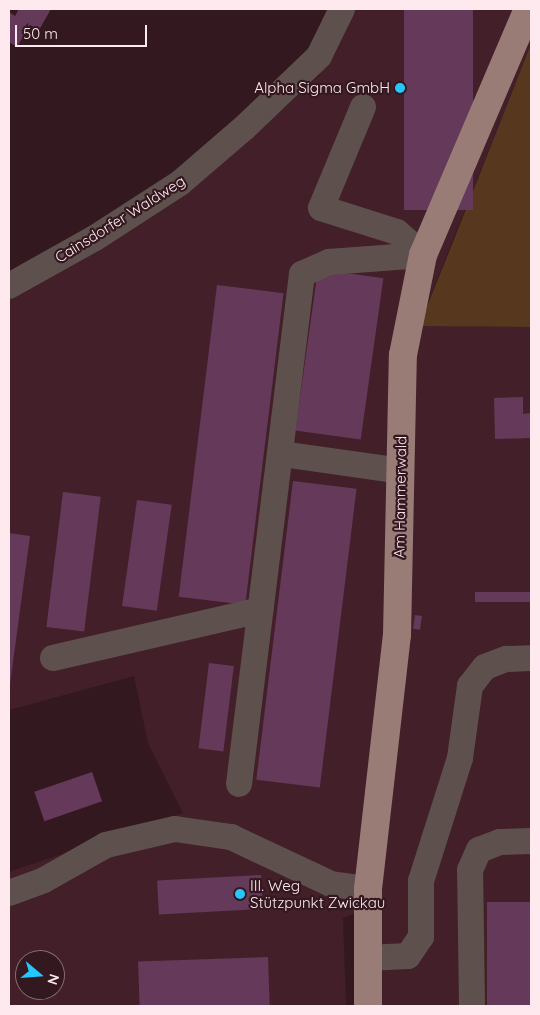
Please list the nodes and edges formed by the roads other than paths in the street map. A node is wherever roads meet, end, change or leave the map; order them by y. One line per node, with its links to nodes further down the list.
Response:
1 (342, 9): 5 (street, Cainsdorfer Waldweg)
2 (528, 9): 4 (main road, Am Hammerwald)
3 (363, 107): 4 (street)
4 (423, 255): 6 (street); 7 (main road, Am Hammerwald)
5 (9, 286)
6 (282, 454): 7 (street); 8 (street)
7 (401, 471): 13 (main road, Am Hammerwald)
8 (261, 610): 9 (street); 11 (street)
9 (53, 658)
10 (531, 658): 15 (street)
11 (239, 784)
12 (531, 842): 17 (street)
13 (368, 889): 14 (street); 15 (main road, Am Hammerwald)
14 (9, 893)
15 (368, 958): 16 (main road, Am Hammerwald)
16 (368, 1006)
17 (472, 1006)

